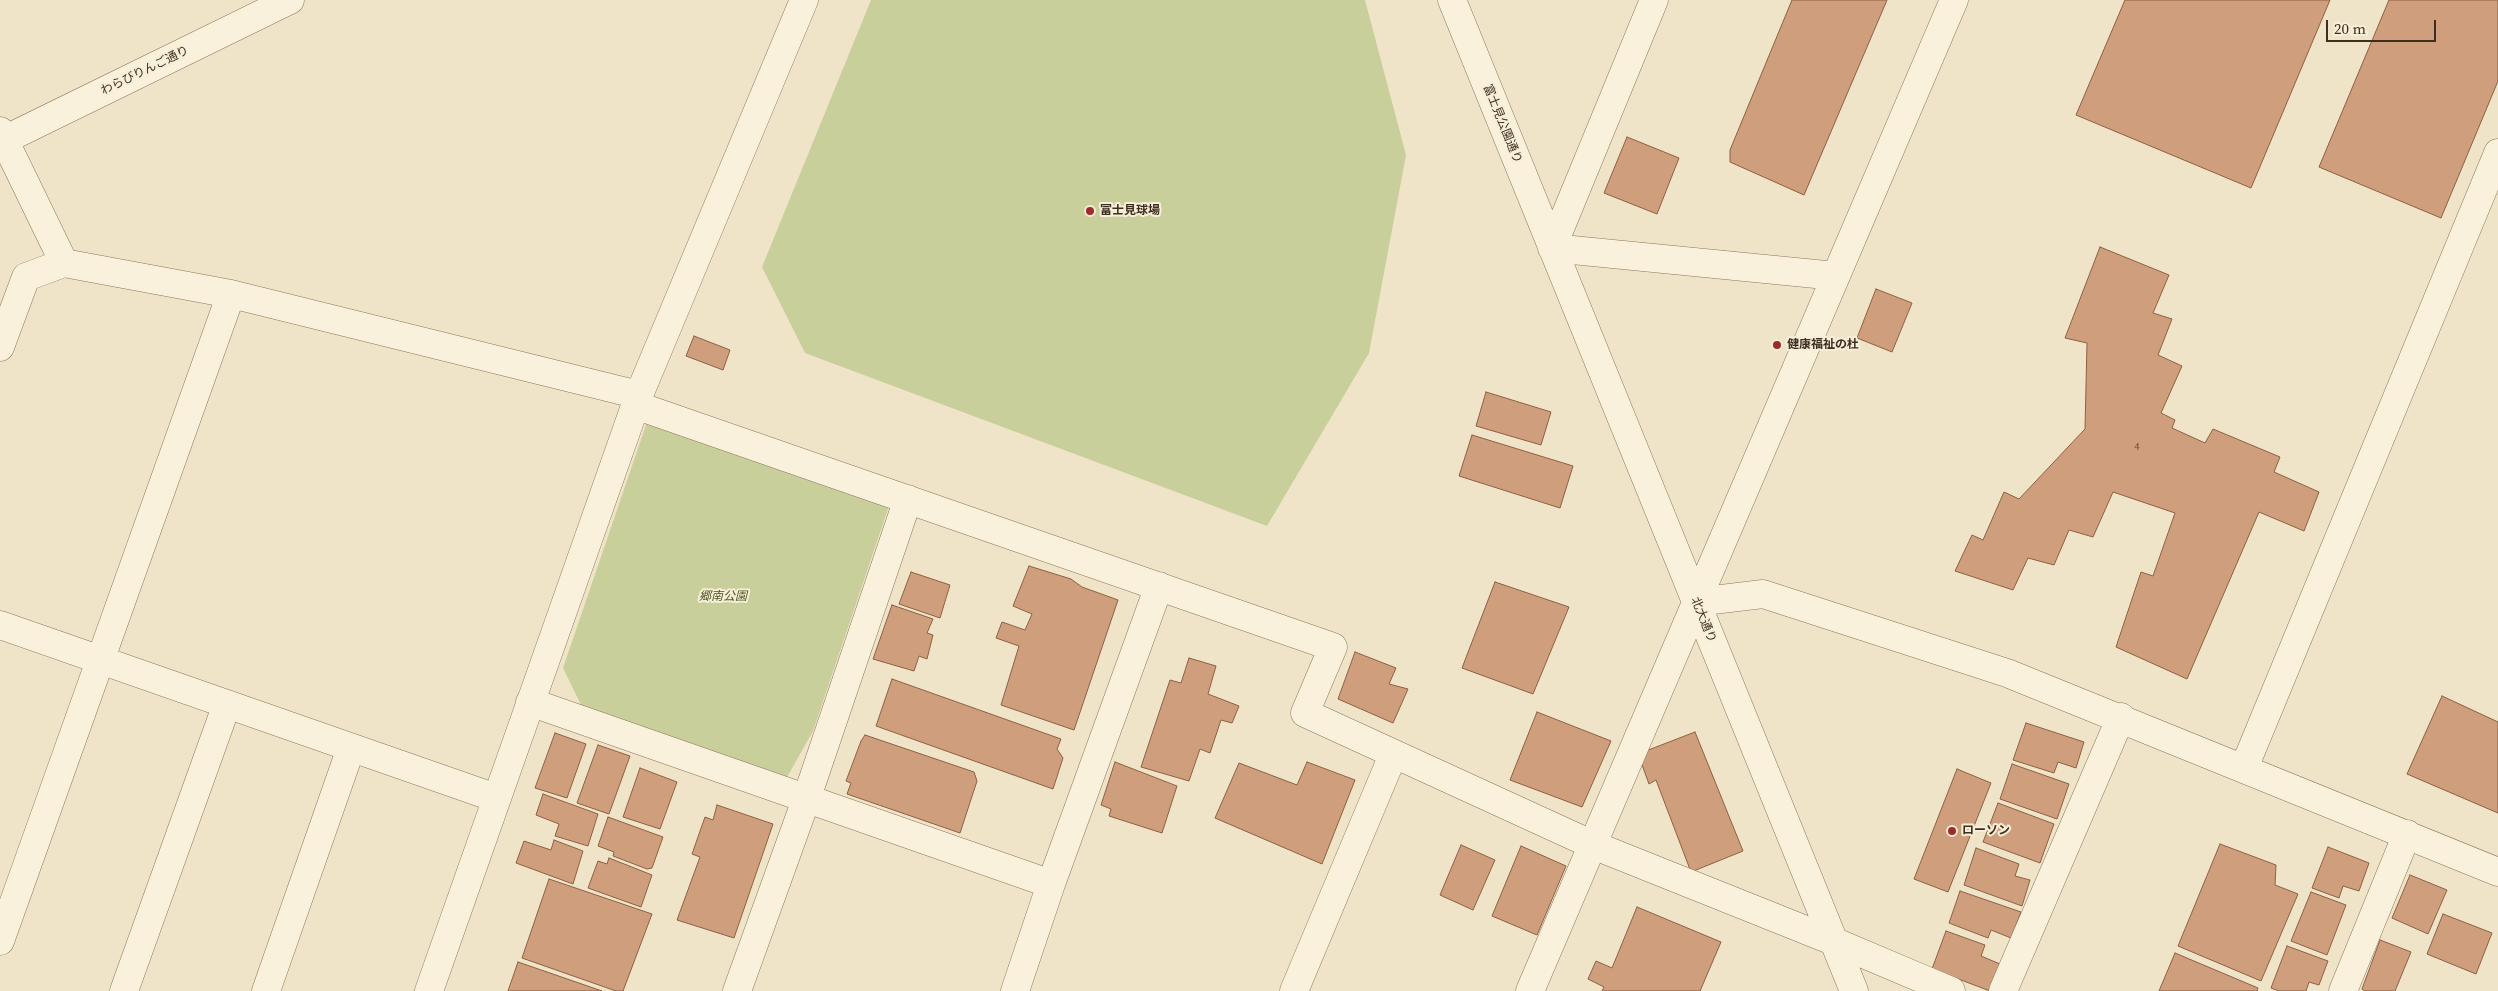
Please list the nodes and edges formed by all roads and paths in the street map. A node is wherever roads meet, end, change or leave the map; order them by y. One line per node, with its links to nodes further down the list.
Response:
1 (290, 0): 6 (street, わらびりんご通り)
2 (804, 0): 13 (street)
3 (1452, 0): 8 (street, 富士見公園通り)
4 (1654, 0): 8 (street)
5 (1954, 0): 10 (street)
6 (2, 138): 9 (street)
7 (2498, 153): 24 (street)
8 (1552, 248): 10 (street); 16 (street, 北大通り)
9 (64, 263): 11 (street); 12 (street)
10 (1836, 276): 16 (street)
11 (231, 294): 13 (street); 18 (street)
12 (1, 341)
13 (637, 400): 14 (street); 19 (street)
14 (908, 499): 15 (street); 25 (street)
15 (1159, 586): 23 (street); 30 (street)
16 (1696, 602): 21 (street); 28 (street); 32 (street, 北大通り)
17 (0, 625): 18 (street)
18 (100, 660): 20 (street); 31 (street)
19 (530, 702): 25 (street); 26 (street)
20 (227, 704): 22 (street); 33 (street)
21 (2121, 717): 24 (street); 42 (street)
22 (351, 748): 26 (street); 34 (street)
23 (1393, 755): 28 (street); 38 (street)
24 (2244, 768): 27 (street)
25 (807, 797): 30 (street); 36 (street)
26 (496, 798): 35 (street)
27 (2407, 834): 29 (street); 43 (street)
28 (1593, 845): 32 (street); 39 (street)
29 (2498, 872)
30 (1051, 884): 37 (street)
31 (0, 941)
32 (1833, 941): 40 (street, 北大通り); 41 (street)
33 (124, 991)
34 (266, 991)
35 (429, 991)
36 (737, 991)
37 (1015, 991)
38 (1294, 991)
39 (1530, 991)
40 (1854, 991)
41 (1951, 991)
42 (2004, 991)
43 (2343, 991)

